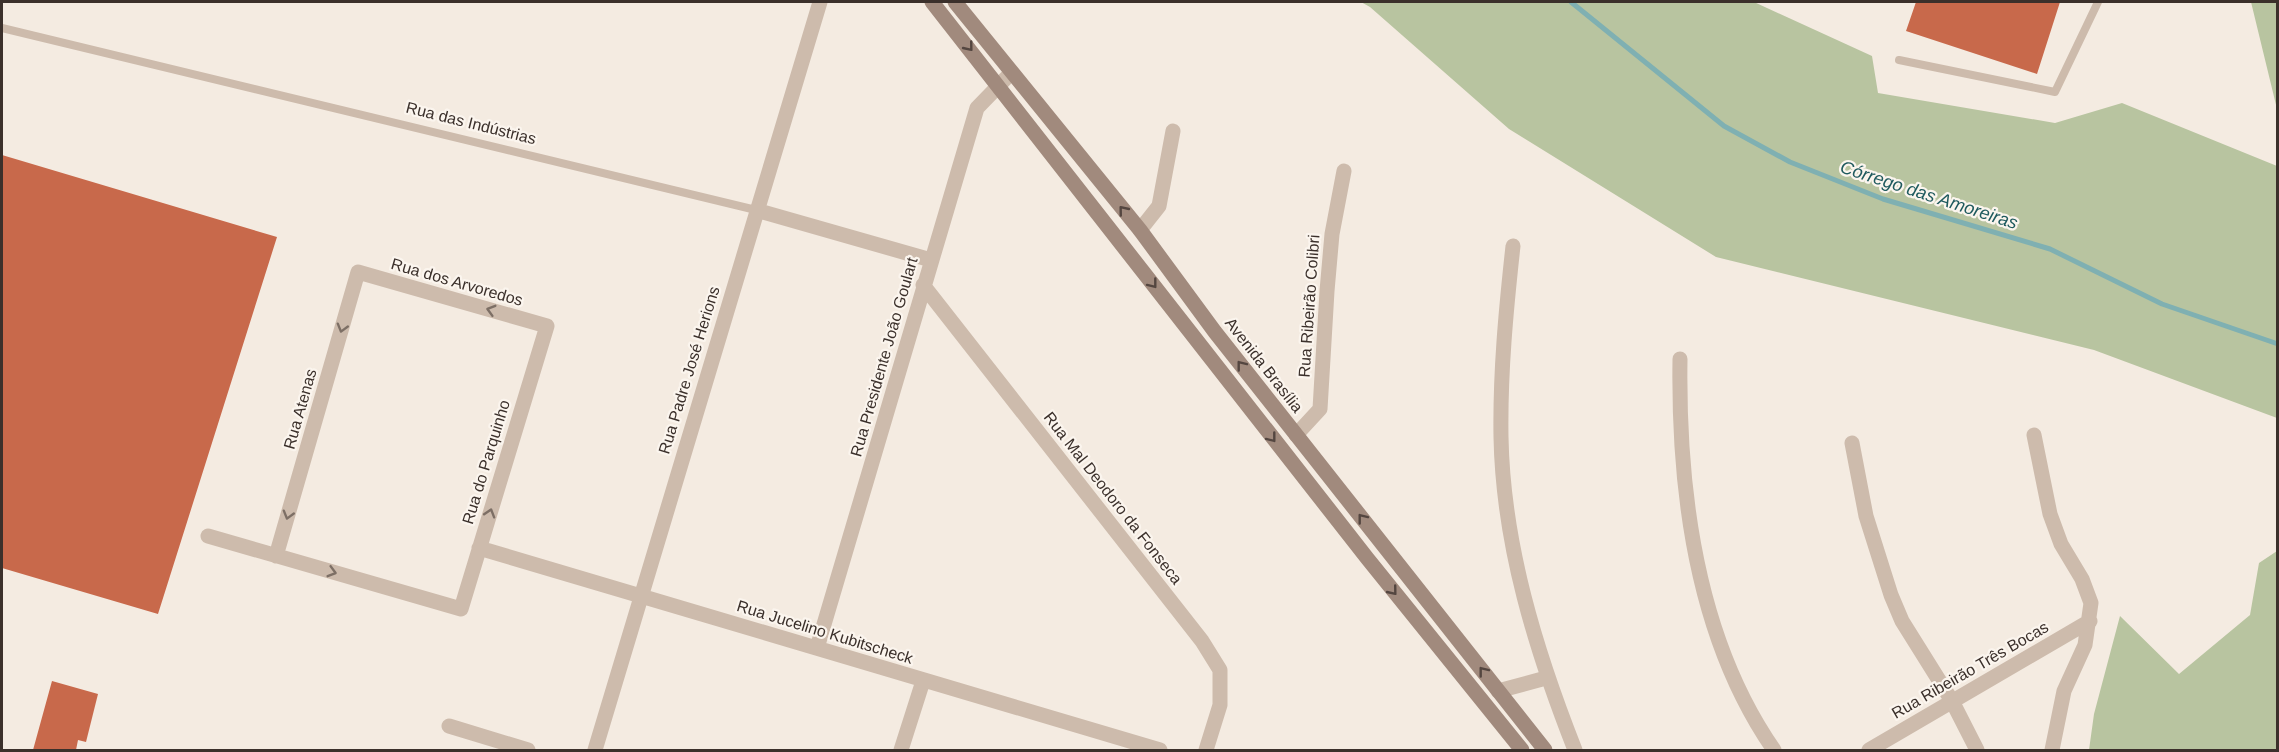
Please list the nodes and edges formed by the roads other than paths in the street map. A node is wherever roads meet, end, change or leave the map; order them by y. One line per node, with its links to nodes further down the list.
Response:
1 (820, 2): 11 (street, Rua Padre José Herions)
2 (932, 2): 8 (main road, one-way to 8)
3 (955, 2): 7 (main road, Avenida Brasília)
4 (2098, 2): 6 (lane)
5 (2, 28): 11 (lane, Rua das Indústrias)
6 (1899, 60)
7 (1011, 73): 8 (street, Rua Presidente João Goulart); 12 (main road, Avenida Brasília, one-way to 7)
8 (999, 84): 14 (street, Rua Presidente João Goulart); 33 (main road, one-way to 33)
9 (1173, 131): 12 (street)
10 (1344, 171): 19 (street, Rua Ribeirão Colibri)
11 (756, 210): 14 (street, Rua das Indústrias); 25 (street, Rua Padre José Herions)
12 (1140, 230): 19 (main road, Avenida Brasília, one-way to 12)
13 (1513, 246): 28 (street)
14 (931, 260): 16 (street, Rua Presidente João Goulart)
15 (358, 272): 17 (street, Rua dos Arvoredos, one-way to 15); 24 (street, Rua Atenas, one-way to 24)
16 (923, 285): 27 (street, Rua Presidente João Goulart); 38 (street, Rua Mal Deodoro da Fonseca)
17 (547, 326): 23 (street, Rua do Parquinho, one-way to 17)
18 (1680, 359): 41 (street)
19 (1296, 435): 30 (main road, Avenida Brasília, one-way to 19)
20 (2034, 435): 26 (street)
21 (1852, 443): 31 (street)
22 (208, 536): 24 (street)
23 (479, 548): 24 (street, Rua do Parquinho, one-way to 23); 25 (street, Rua Jucelino Kubitscheck)
24 (276, 556)
25 (640, 596): 27 (street, Rua Jucelino Kubitscheck); 35 (street, Rua Padre José Herions)
26 (2090, 621): 31 (street, Rua Ribeirão Três Bocas); 44 (street)
27 (817, 648): 29 (street, Rua Jucelino Kubitscheck)
28 (1546, 678): 30 (street); 40 (street)
29 (923, 681): 36 (street); 37 (street, Rua Jucelino Kubitscheck)
30 (1498, 691): 39 (main road, Avenida Brasília)
31 (1952, 701): 42 (street, Rua Ribeirão Três Bocas); 43 (street)
32 (449, 726): 34 (street)
33 (1515, 747)
34 (528, 750)
35 (595, 750)
36 (901, 750)
37 (1160, 750)
38 (1206, 750)
39 (1545, 750)
40 (1575, 750)
41 (1774, 750)
42 (1869, 750)
43 (1977, 750)
44 (2052, 750)

